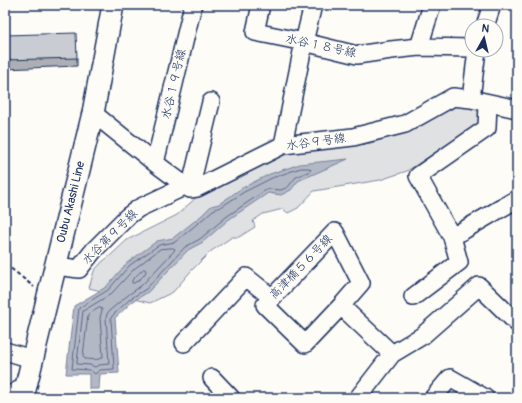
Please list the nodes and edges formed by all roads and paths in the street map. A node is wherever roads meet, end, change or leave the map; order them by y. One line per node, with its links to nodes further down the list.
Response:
1 (113, 5): 16 (main road, Oubu Akashi Line)
2 (193, 5): 18 (street, 水谷１９号線)
3 (261, 5): 8 (street, 水谷１８号線)
4 (313, 5): 8 (street)
5 (432, 5): 9 (street)
6 (492, 5): 7 (street)
7 (488, 18)
8 (304, 42): 9 (street, 水谷１８号線); 17 (street)
9 (418, 47): 10 (street, 水谷１８号線)
10 (464, 48)
11 (476, 58): 12 (street)
12 (470, 99): 14 (street, 水谷９号線); 17 (street, 水谷９号線)
13 (211, 102): 19 (street)
14 (488, 103): 15 (street, 水谷９号線); 21 (street)
15 (517, 109)
16 (93, 113): 18 (street); 23 (main road, Oubu Akashi Line)
17 (283, 145): 19 (street, 水谷９号線)
18 (155, 163): 19 (street)
19 (187, 187): 23 (street, 水谷第９号線)
20 (517, 198): 21 (street)
21 (452, 237): 26 (street)
22 (5, 266): 24 (path)
23 (56, 266): 24 (main road, Oubu Akashi Line)
24 (49, 292): 32 (main road, Oubu Akashi Line)
25 (271, 297): 27 (street, 高津橋５６号線); 27 (street, 高津橋５６号線); 29 (street)
26 (413, 297)
27 (341, 306): 31 (street)
28 (517, 322): 31 (street)
29 (184, 343)
30 (5, 351): 32 (street)
31 (392, 354): 37 (street)
32 (32, 358): 34 (main road, Oubu Akashi Line)
33 (212, 378): 36 (street)
34 (24, 392): 35 (street)
35 (9, 398)
36 (231, 398)
37 (358, 398)
38 (433, 398): 39 (street)
39 (485, 398)

